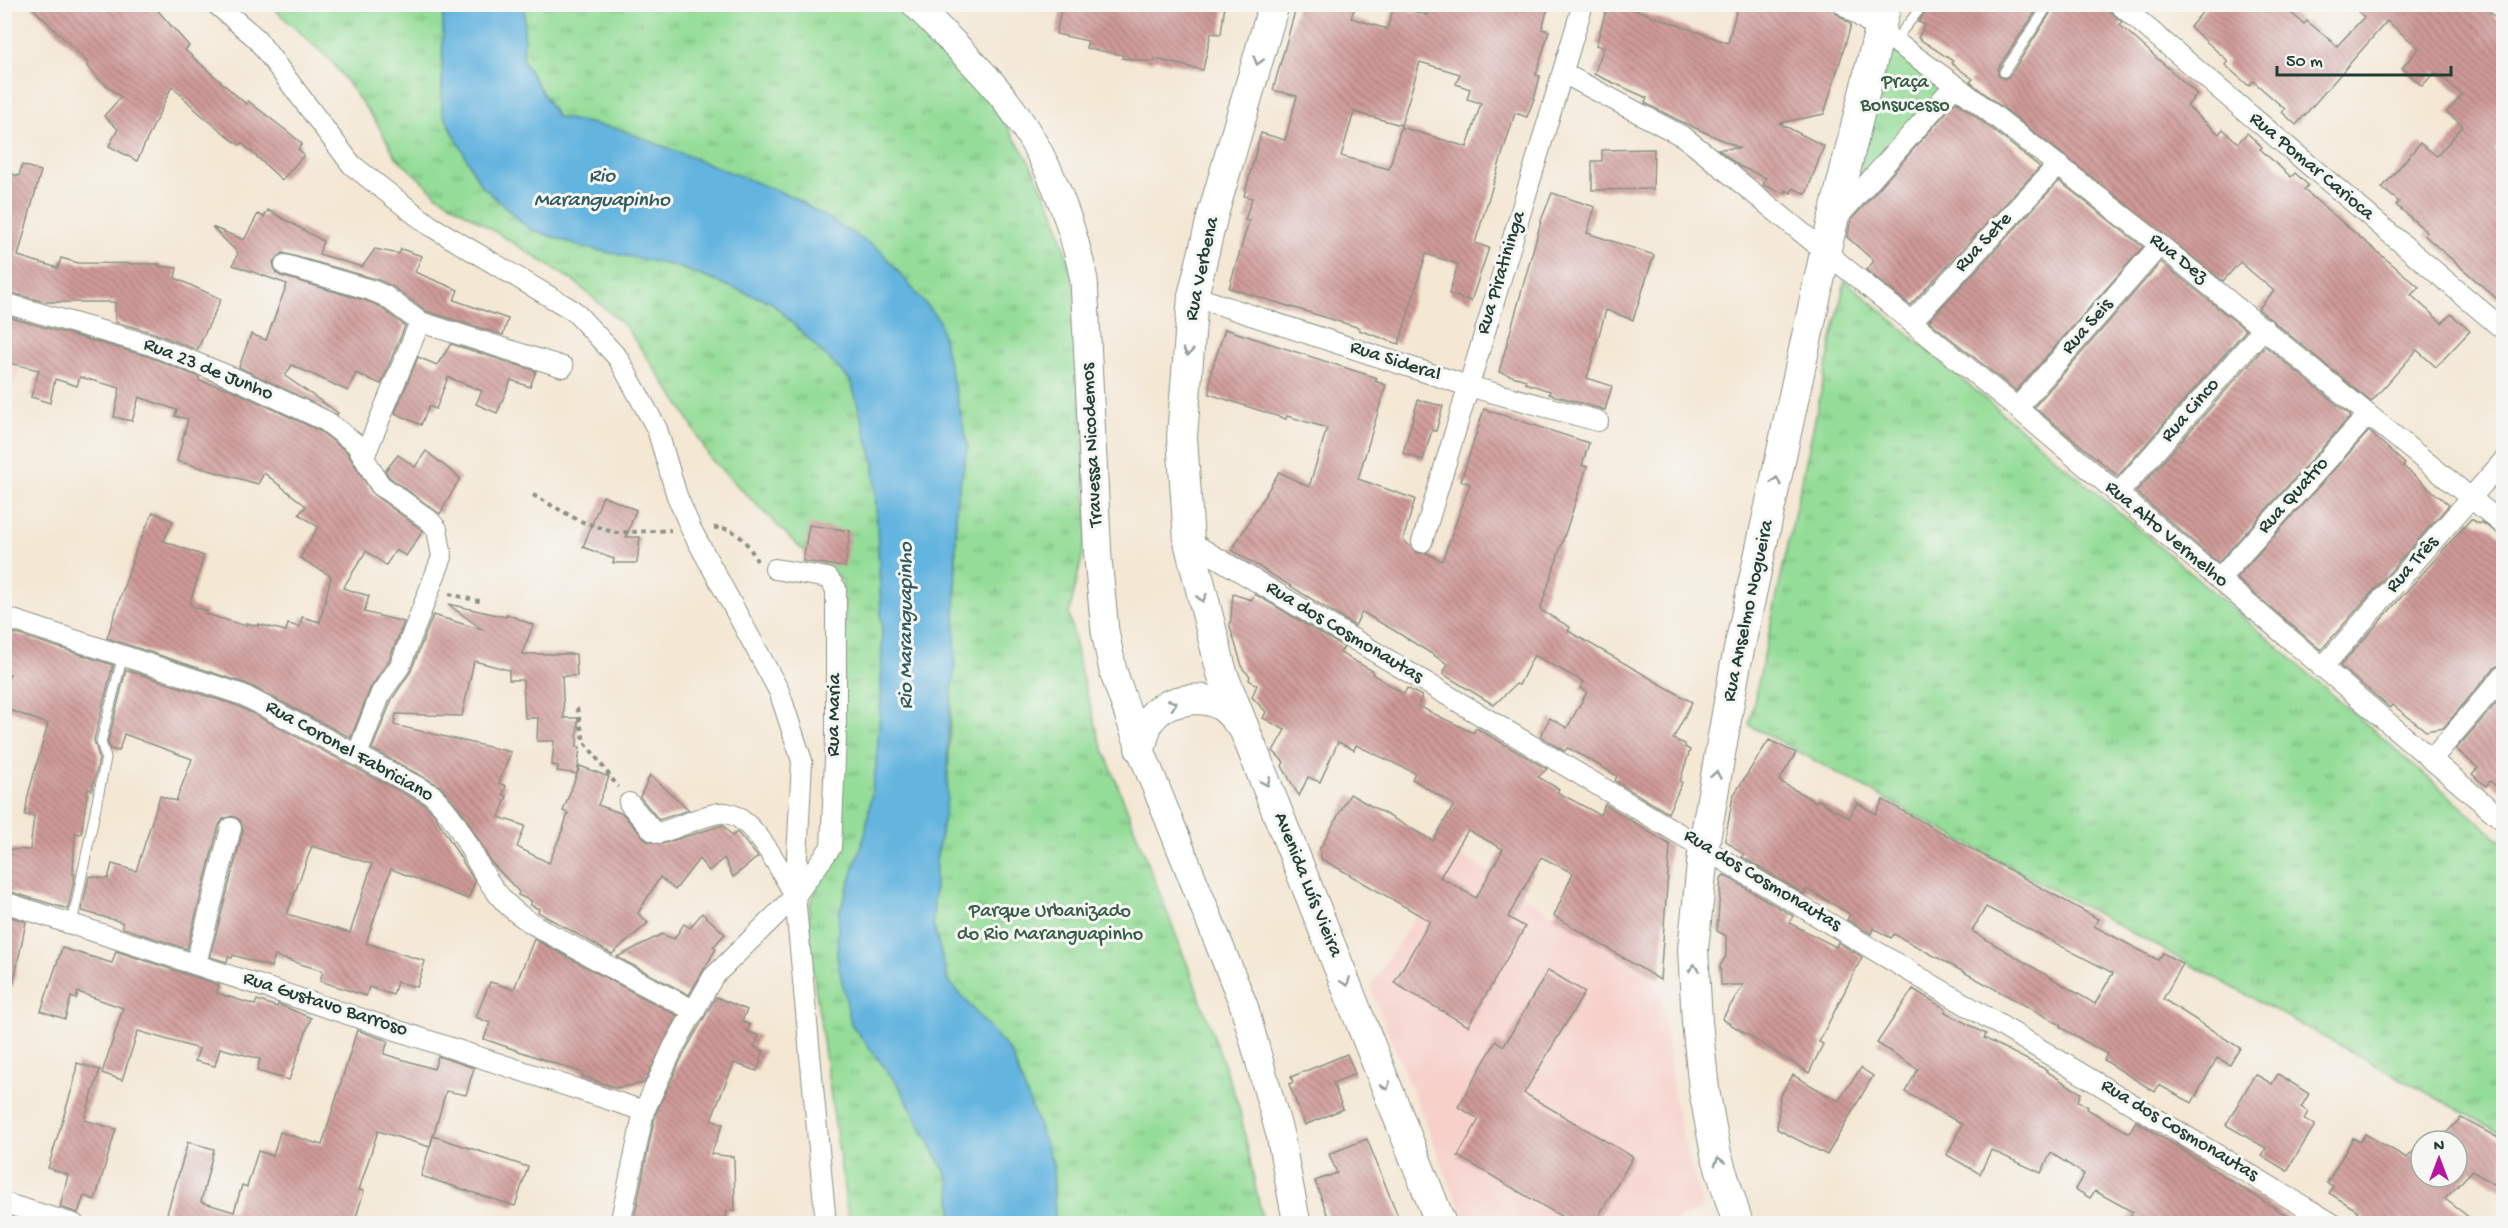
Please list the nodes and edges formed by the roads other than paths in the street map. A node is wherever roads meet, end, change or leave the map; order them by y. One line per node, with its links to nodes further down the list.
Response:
1 (216, 4): 50 (street)
2 (915, 4): 43 (main road, Travessa Nicodemos)
3 (1274, 4): 18 (main road, Rua Verbena, one-way to 18)
4 (1583, 4): 11 (street, Rua Piratininga)
5 (1843, 4): 9 (street, Rua Dez)
6 (1924, 4): 9 (lane)
7 (2049, 4): 10 (lane)
8 (2119, 4): 23 (street, Rua Pomar Carioca)
9 (1886, 25): 12 (street, Rua Dez); 14 (main road, Rua Anselmo Nogueira)
10 (2004, 72)
11 (1563, 73): 16 (street, Rua Alto Vermelho); 25 (street, Rua Piratininga)
12 (1956, 85): 13 (street, Rua Dez); 14 (street)
13 (2058, 165): 15 (street, Rua Dez); 21 (street, Rua Sete)
14 (1832, 223): 16 (main road, Rua Anselmo Nogueira)
15 (2160, 245): 22 (street, Rua Dez); 26 (street, Rua Seis)
16 (1825, 253): 21 (street, Rua Alto Vermelho); 49 (main road, Rua Anselmo Nogueira, one-way to 16)
17 (285, 265): 20 (street)
18 (1193, 296): 25 (street, Rua Sideral); 34 (main road, Rua Verbena, one-way to 34)
19 (4, 303): 29 (street, Rua 23 de Junho)
20 (420, 322): 24 (street); 29 (street)
21 (1911, 322): 26 (street, Rua Alto Vermelho)
22 (2264, 328): 27 (street, Rua Dez); 31 (street, Rua Cinco)
23 (2504, 330)
24 (563, 368)
25 (1468, 386): 28 (street, Rua Sideral); 35 (street, Rua Piratininga)
26 (2017, 408): 31 (street, Rua Alto Vermelho)
27 (2368, 414): 32 (street, Rua Dez); 37 (street, Rua Quatro)
28 (1598, 421)
29 (364, 457): 44 (street, Rua 23 de Junho)
30 (2504, 460): 32 (street, Rua Três)
31 (2117, 495): 37 (street, Rua Alto Vermelho)
32 (2470, 500): 33 (street, Rua Dez); 40 (street, Rua Três)
33 (2504, 525)
34 (1189, 541): 42 (main road, Avenida Luís Vieira, one-way to 42); 49 (street, Rua dos Cosmonautas)
35 (1422, 542)
36 (775, 569): 50 (street, Rua Maria)
37 (2220, 578): 40 (street, Rua Alto Vermelho)
38 (4, 617): 39 (street, Rua Coronel Fabriciano)
39 (123, 654): 44 (street, Rua Coronel Fabriciano); 52 (lane)
40 (2322, 668): 45 (street, Rua Alto Vermelho)
41 (2504, 675): 45 (street)
42 (1245, 729): 43 (main road, one-way to 42); 62 (main road, Avenida Luís Vieira, one-way to 62)
43 (1140, 748): 61 (main road, Travessa Nicodemos)
44 (357, 755): 54 (street, Rua Coronel Fabriciano)
45 (2431, 760): 47 (street, Rua Alto Vermelho)
46 (629, 802): 50 (street)
47 (2504, 821)
48 (231, 828): 53 (street)
49 (1704, 845): 57 (main road, Rua Anselmo Nogueira, one-way to 49); 63 (street, Rua dos Cosmonautas)
50 (795, 896): 54 (street, Rua Maria); 60 (street)
51 (4, 902): 52 (street, Rua Gustavo Barroso)
52 (72, 924): 53 (street, Rua Gustavo Barroso)
53 (196, 963): 55 (street, Rua Gustavo Barroso)
54 (695, 1011): 55 (street, Rua Maria)
55 (644, 1111): 59 (street, Rua Maria)
56 (4, 1203): 58 (street)
57 (1731, 1221)
58 (74, 1224)
59 (620, 1224)
60 (825, 1224)
61 (1298, 1224)
62 (1440, 1224)
63 (2333, 1224)

